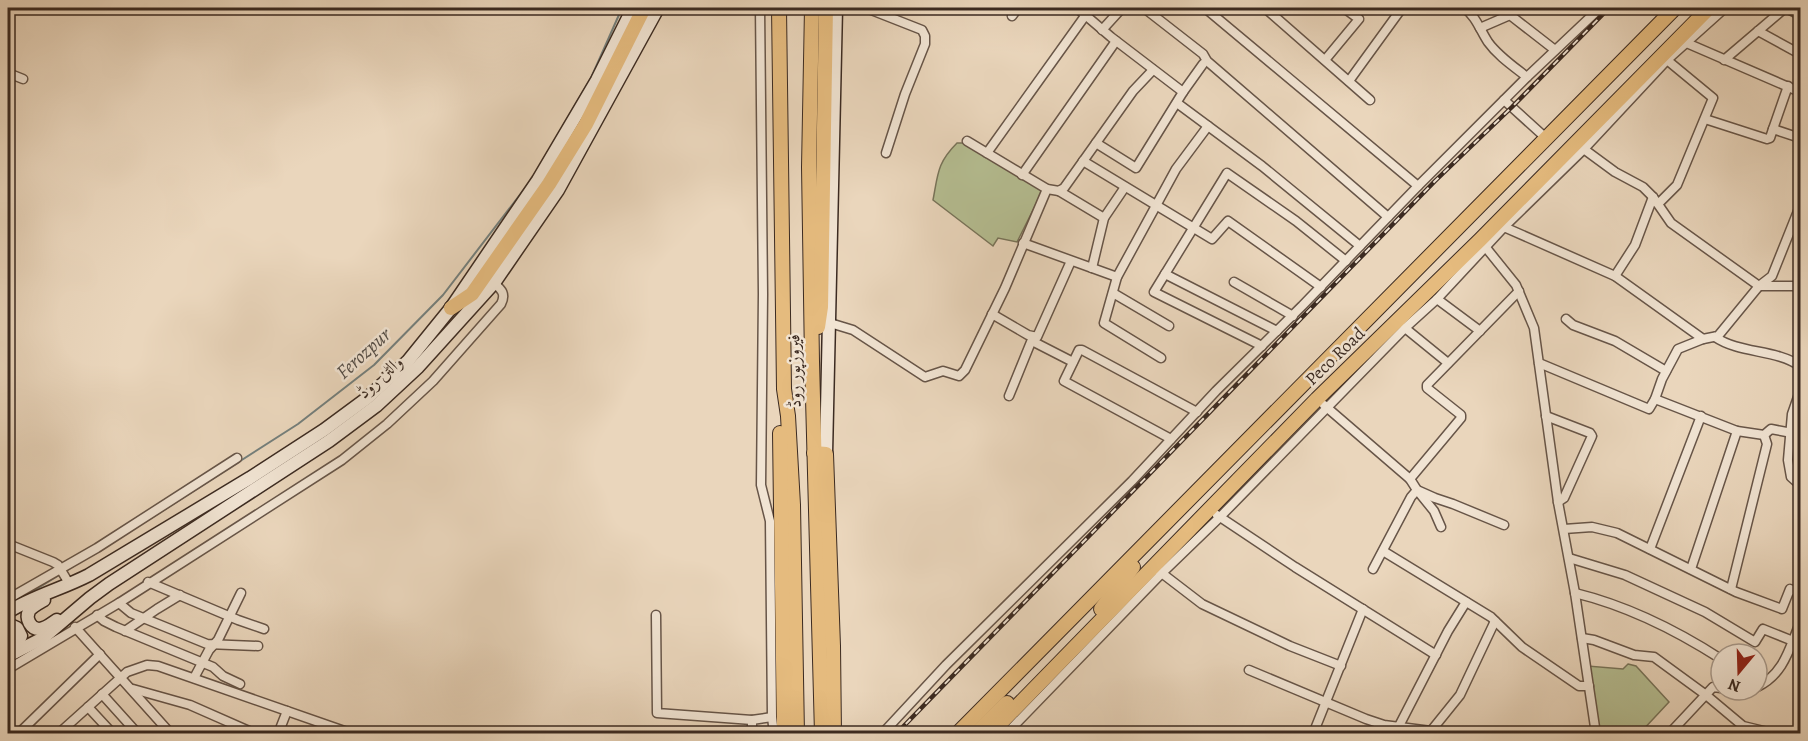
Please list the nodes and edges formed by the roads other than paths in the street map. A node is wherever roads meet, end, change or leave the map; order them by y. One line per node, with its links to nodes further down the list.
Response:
1 (633, 8): 93 (main road, والٹن روڈ)
2 (644, 8): 93 (main road)
3 (658, 8): 83 (main road, والٹن روڈ)
4 (760, 8): 89 (street)
5 (779, 8): 90 (main road)
6 (812, 8): 107 (main road, فیروزپور روڈ)
7 (826, 8): 107 (main road)
8 (836, 8): 97 (main road)
9 (866, 8): 58 (street)
10 (1018, 8): 26 (street)
11 (1077, 8): 27 (street)
12 (1122, 8): 29 (street)
13 (1144, 8): 69 (street)
14 (1205, 8): 62 (street)
15 (1265, 8): 35 (street)
16 (1344, 8): 35 (street)
17 (1401, 8): 43 (street)
18 (1464, 8): 28 (street)
19 (1600, 8): 33 (street)
20 (1675, 8): 54 (main road, Peco Road)
21 (1709, 8): 31 (main road, Peco Road)
22 (1725, 8): 31 (street)
23 (1786, 8): 25 (street); 30 (street)
24 (1512, 11): 28 (street); 33 (street)
25 (1800, 15)
26 (1012, 16)
27 (1085, 16): 29 (street); 59 (street)
28 (1480, 28): 41 (street)
29 (1102, 30): 32 (street)
30 (1758, 30): 34 (street); 37 (street)
31 (1681, 40): 36 (street); 37 (street); 57 (main road, Peco Road)
32 (1116, 41): 39 (street); 61 (street)
33 (1555, 50): 41 (street)
34 (1800, 54)
35 (1325, 60): 43 (street)
36 (1667, 60): 50 (street); 57 (street)
37 (1724, 60): 44 (street)
38 (1203, 64): 45 (street)
39 (1152, 69): 45 (street); 56 (street)
40 (8, 73): 42 (street)
41 (1527, 77): 48 (street)
42 (23, 79)
43 (1349, 81): 47 (street)
44 (1788, 86): 46 (street); 52 (street)
45 (1183, 92): 49 (street)
46 (1800, 92)
47 (1370, 100)
48 (1504, 100): 54 (street); 62 (street)
49 (1177, 103): 51 (street); 56 (street)
50 (1705, 119): 52 (street); 66 (street)
51 (1208, 126): 67 (street); 75 (street)
52 (1773, 129): 53 (street)
53 (1800, 138)
54 (1547, 139): 92 (main road, Peco Road)
55 (967, 141): 59 (street)
56 (1096, 143): 60 (street)
57 (1580, 145): 66 (street); 72 (street); 74 (main road, Peco Road)
58 (886, 153)
59 (987, 153): 61 (street)
60 (1083, 161): 63 (street); 65 (street)
61 (1022, 175): 64 (street)
62 (1418, 186): 69 (street)
63 (1125, 187): 67 (street); 70 (street)
64 (1047, 189): 65 (street); 73 (street)
65 (1059, 192): 70 (street)
66 (1656, 201): 80 (street); 84 (street)
67 (1156, 205): 71 (street); 81 (street)
68 (1800, 206): 84 (street)
69 (1388, 217): 75 (street)
70 (1104, 218): 78 (street)
71 (1192, 228): 77 (street); 79 (street); 86 (street)
72 (1504, 228): 74 (street); 80 (street)
73 (1023, 243): 76 (street); 94 (street)
74 (1483, 243): 87 (street); 91 (street); 98 (main road, Peco Road)
75 (1360, 246): 77 (street)
76 (1071, 261): 78 (street); 103 (street)
77 (1346, 261): 86 (street)
78 (1092, 268): 81 (street)
79 (1165, 274): 101 (street); 105 (street)
80 (1615, 276): 104 (street)
81 (1117, 277): 88 (street)
82 (1234, 282): 95 (street)
83 (494, 283): 146 (street); 153 (main road, والٹن روڈ)
84 (1759, 286): 85 (street); 102 (street)
85 (1800, 286)
86 (1321, 287): 95 (street)
87 (1519, 291): 100 (street); 110 (street)
88 (1113, 293): 99 (street); 106 (street)
89 (763, 294): 90 (street); 196 (street)
90 (782, 294): 132 (main road)
91 (1437, 299): 98 (street); 100 (street)
92 (1384, 302): 98 (main road); 137 (main road, Peco Road)
93 (451, 308): 147 (main road, والٹن روڈ)
94 (992, 314): 97 (street); 103 (street)
95 (1293, 316): 101 (street)
96 (1566, 319): 112 (street)
97 (830, 323): 126 (main road)
98 (1403, 323): 109 (street); 113 (main road, Peco Road)
99 (1169, 326)
100 (1480, 330): 109 (street)
101 (1277, 331): 105 (street)
102 (1715, 337): 104 (street); 111 (street)
103 (1033, 339): 108 (street); 115 (street)
104 (1703, 339): 112 (street)
105 (1262, 346): 119 (street)
106 (1161, 358)
107 (812, 361): 126 (main road, فیروزپور روڈ)
108 (1073, 362): 119 (street); 125 (street)
109 (1448, 363): 128 (street)
110 (1539, 363): 117 (street); 120 (street)
111 (1800, 366)
112 (1666, 371): 117 (street)
113 (1354, 372): 116 (main road, Peco Road); 118 (street)
114 (1800, 391): 123 (street)
115 (1009, 396)
116 (1317, 399): 118 (street); 133 (main road, Peco Road)
117 (1655, 399): 121 (street)
118 (1328, 408): 128 (street); 133 (street)
119 (1197, 411): 125 (street)
120 (1546, 416): 131 (street); 131 (street)
121 (1701, 417): 122 (street); 139 (street)
122 (1737, 431): 124 (street); 144 (street)
123 (1792, 433): 124 (street); 129 (street)
124 (1764, 435): 148 (street)
125 (1171, 439): 214 (street)
126 (820, 454): 178 (main road, فیروزپور روڈ); 213 (main road)
127 (237, 458): 142 (street)
128 (1410, 480): 130 (street)
129 (1800, 485)
130 (1417, 490): 134 (street); 135 (street); 140 (street)
131 (1558, 502): 136 (street)
132 (787, 504): 210 (main road); 211 (main road)
133 (1215, 513): 145 (main road, Peco Road); 157 (street)
134 (1504, 525)
135 (1441, 527)
136 (1564, 530): 139 (street); 141 (street)
137 (1154, 536): 215 (main road, Peco Road); 216 (main road)
138 (8, 544): 142 (street)
139 (1650, 549): 144 (street)
140 (1383, 551): 143 (street); 155 (street)
141 (1569, 558): 150 (street); 170 (street)
142 (60, 569): 147 (street); 154 (street)
143 (1373, 569)
144 (1691, 569): 148 (street)
145 (1158, 570): 180 (street); 185 (main road, Peco Road)
146 (148, 582): 152 (street); 156 (street)
147 (70, 585): 153 (main road); 158 (main road, والٹن روڈ)
148 (1731, 589): 151 (street)
149 (241, 592): 161 (street)
150 (1575, 593): 169 (street); 174 (street)
151 (1800, 593)
152 (180, 595): 161 (street); 162 (street)
153 (90, 598): 177 (main road, والٹن روڈ)
154 (8, 599)
155 (1467, 602): 163 (street); 176 (street)
156 (119, 603): 159 (street); 162 (street)
157 (1363, 609): 176 (street); 180 (street)
158 (8, 612)
159 (97, 615): 166 (street); 168 (street)
160 (656, 615): 197 (street)
161 (229, 616): 167 (street); 171 (street)
162 (145, 618): 168 (street); 171 (street)
163 (1495, 621): 188 (street); 198 (street)
164 (1800, 623): 170 (street)
165 (8, 624): 173 (main road)
166 (75, 627): 175 (street); 181 (street)
167 (264, 629)
168 (125, 631): 179 (street)
169 (1582, 638): 188 (street); 192 (street)
170 (1793, 641): 186 (street)
171 (213, 644): 172 (street); 179 (street)
172 (258, 646)
173 (8, 649)
174 (1709, 652)
175 (100, 654): 183 (street); 201 (street)
176 (1436, 655): 198 (street)
177 (8, 656)
178 (821, 656): 212 (main road, فیروزپور روڈ); 213 (main road)
179 (201, 663): 184 (street); 187 (street)
180 (1341, 666): 193 (street)
181 (8, 669)
182 (1249, 670): 193 (street)
183 (120, 678): 184 (street); 189 (street); 191 (street)
184 (194, 678): 195 (street)
185 (1052, 678): 217 (main road, Peco Road); 218 (street)
186 (1769, 681)
187 (240, 684)
188 (1589, 686): 220 (street)
189 (132, 688): 204 (street); 205 (street)
190 (1709, 692): 192 (street)
191 (102, 694): 194 (street); 203 (street)
192 (1706, 695): 199 (street); 221 (street)
193 (1327, 702): 198 (street); 219 (street)
194 (88, 707): 200 (street); 202 (street)
195 (286, 711): 206 (street); 207 (street)
196 (772, 717): 197 (street); 209 (street)
197 (752, 720): 208 (street)
198 (1399, 726)
199 (1743, 726): 222 (street); 223 (street)
200 (65, 731)
201 (18, 734)
202 (112, 734)
203 (138, 734)
204 (171, 734)
205 (256, 734)
206 (278, 734)
207 (353, 734)
208 (752, 734)
209 (774, 734)
210 (784, 734)
211 (797, 734)
212 (822, 734)
213 (832, 734)
214 (882, 734)
215 (957, 734)
216 (976, 734)
217 (990, 734)
218 (1006, 734)
219 (1313, 734)
220 (1596, 734)
221 (1669, 734)
222 (1735, 734)
223 (1776, 734)

